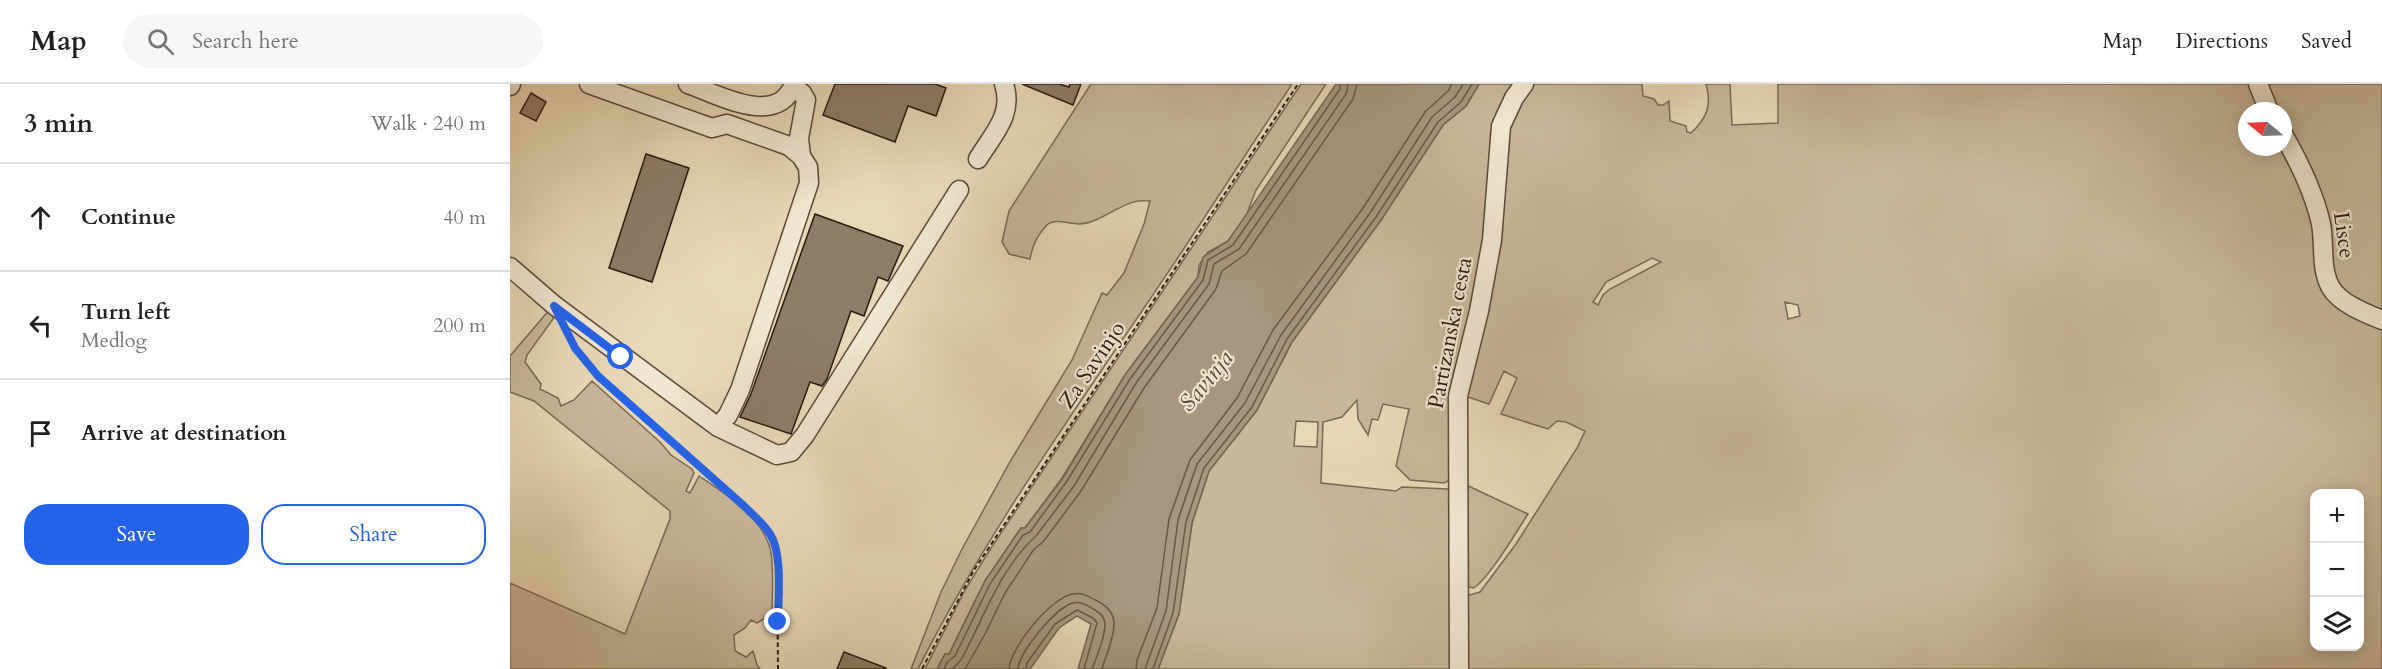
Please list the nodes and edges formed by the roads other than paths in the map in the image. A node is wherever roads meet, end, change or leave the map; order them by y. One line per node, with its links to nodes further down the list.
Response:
1 (589, 84): 9 (street)
2 (688, 84): 6 (street)
3 (1004, 84): 10 (street)
4 (1524, 84): 15 (street, Partizanska cesta)
5 (2258, 84): 7 (street)
6 (793, 86): 9 (street)
7 (2264, 102)
8 (2292, 149): 13 (street, Lisce)
9 (801, 156): 14 (street)
10 (978, 159)
11 (959, 190): 14 (street)
12 (510, 267): 14 (street)
13 (2382, 320)
14 (718, 427)
15 (1459, 669)

